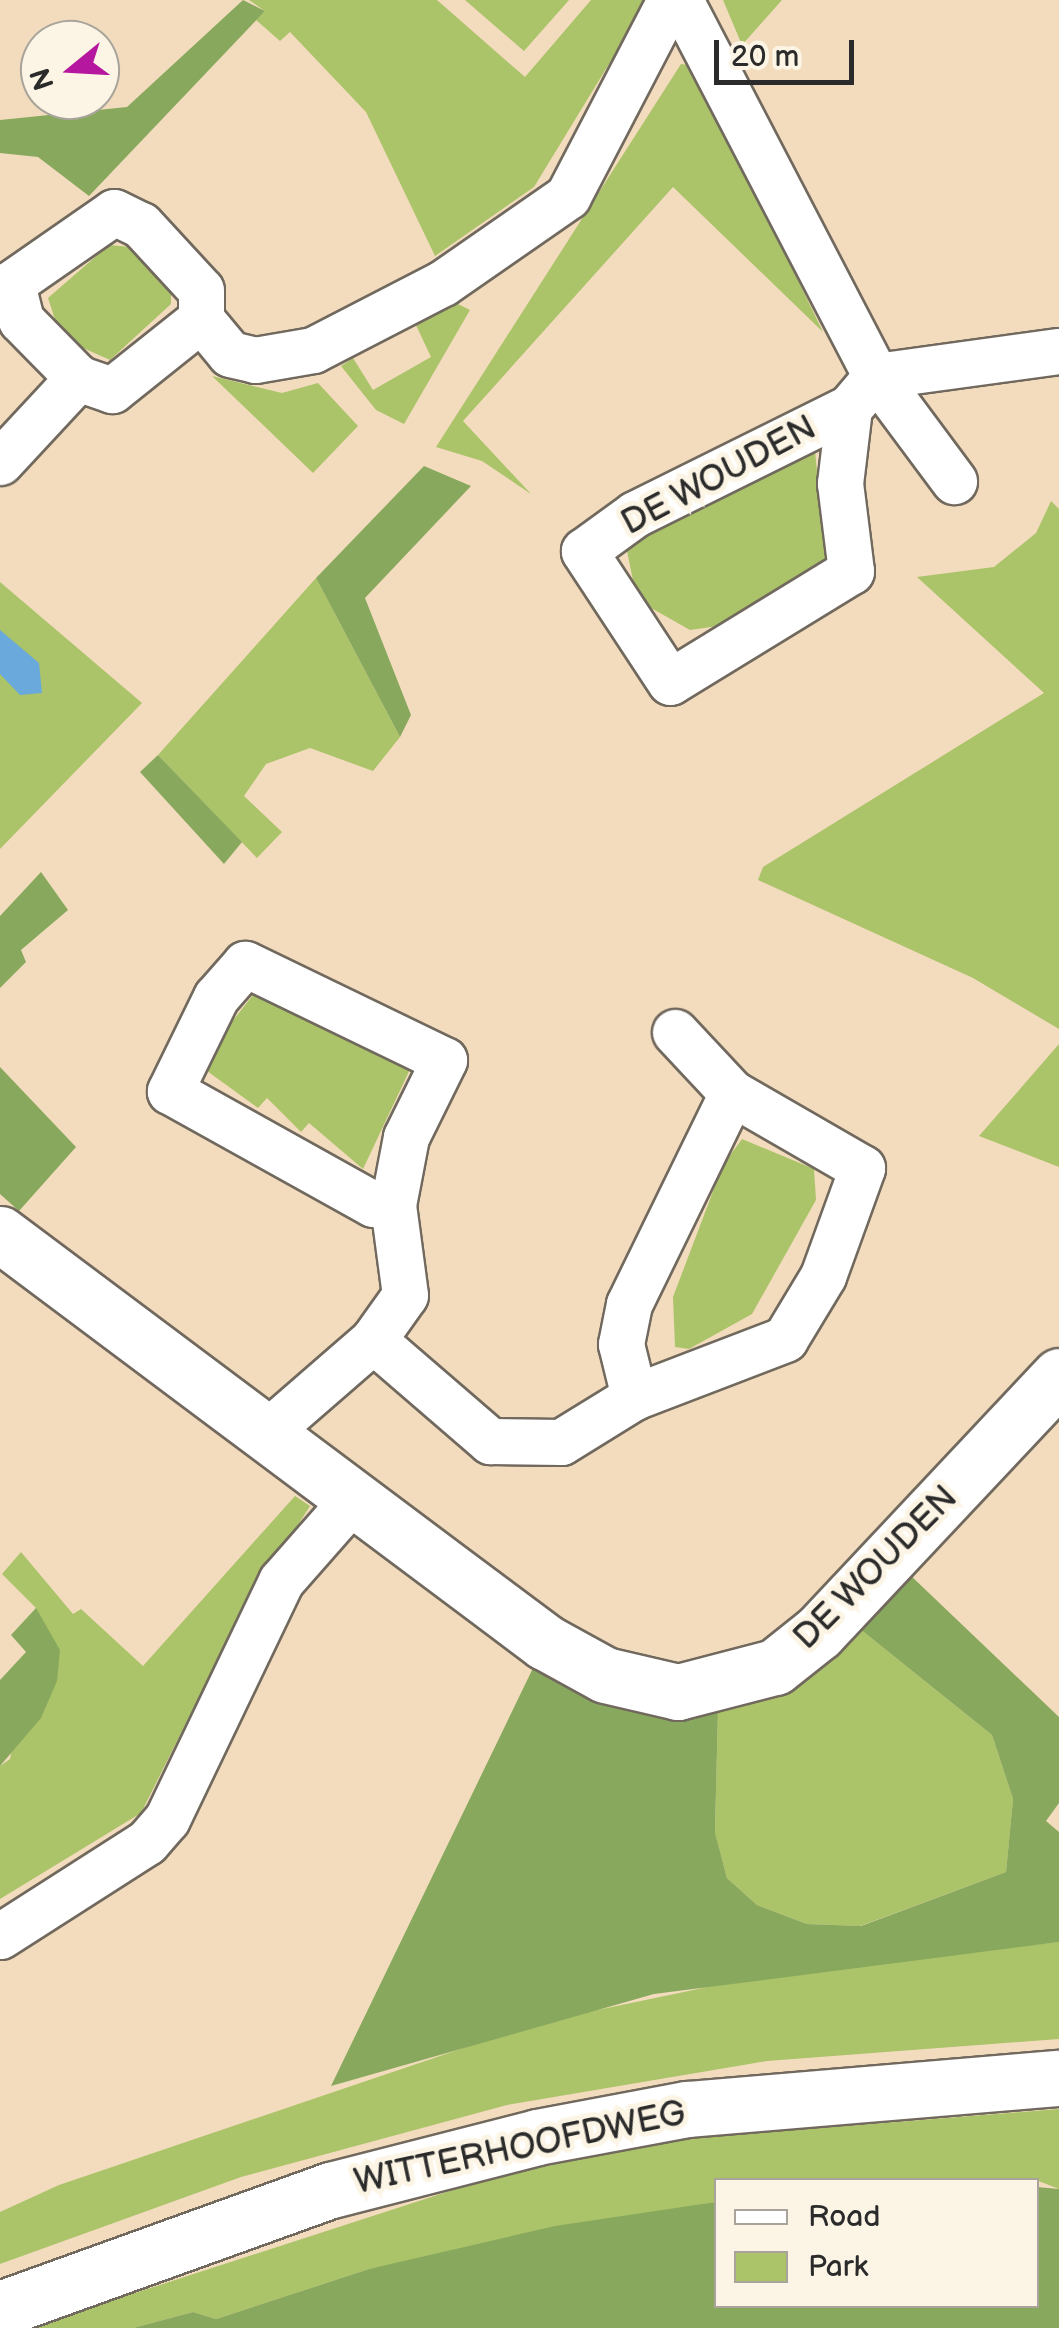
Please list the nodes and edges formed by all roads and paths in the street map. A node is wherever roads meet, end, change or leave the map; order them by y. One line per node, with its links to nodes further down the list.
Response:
1 (670, 0): 4 (street)
2 (680, 0): 7 (street)
3 (6, 278): 4 (street); 6 (street)
4 (200, 319): 6 (street)
5 (1059, 351): 7 (street, DE WOUDEN)
6 (78, 378): 8 (street)
7 (862, 392): 7 (street, DE WOUDEN); 9 (street)
8 (0, 462)
9 (954, 481)
10 (674, 1032): 11 (street)
11 (732, 1094): 16 (street); 16 (street)
12 (393, 1205): 12 (street); 14 (street)
13 (8, 1255): 17 (street, DE WOUDEN)
14 (373, 1340): 16 (street); 17 (street)
15 (1059, 1376): 18 (street, DE WOUDEN)
16 (634, 1397)
17 (265, 1434): 18 (street, DE WOUDEN)
18 (353, 1498): 19 (street)
19 (0, 1936)
20 (1059, 2078): 21 (street, WITTERHOOFDWEG)
21 (0, 2308)

